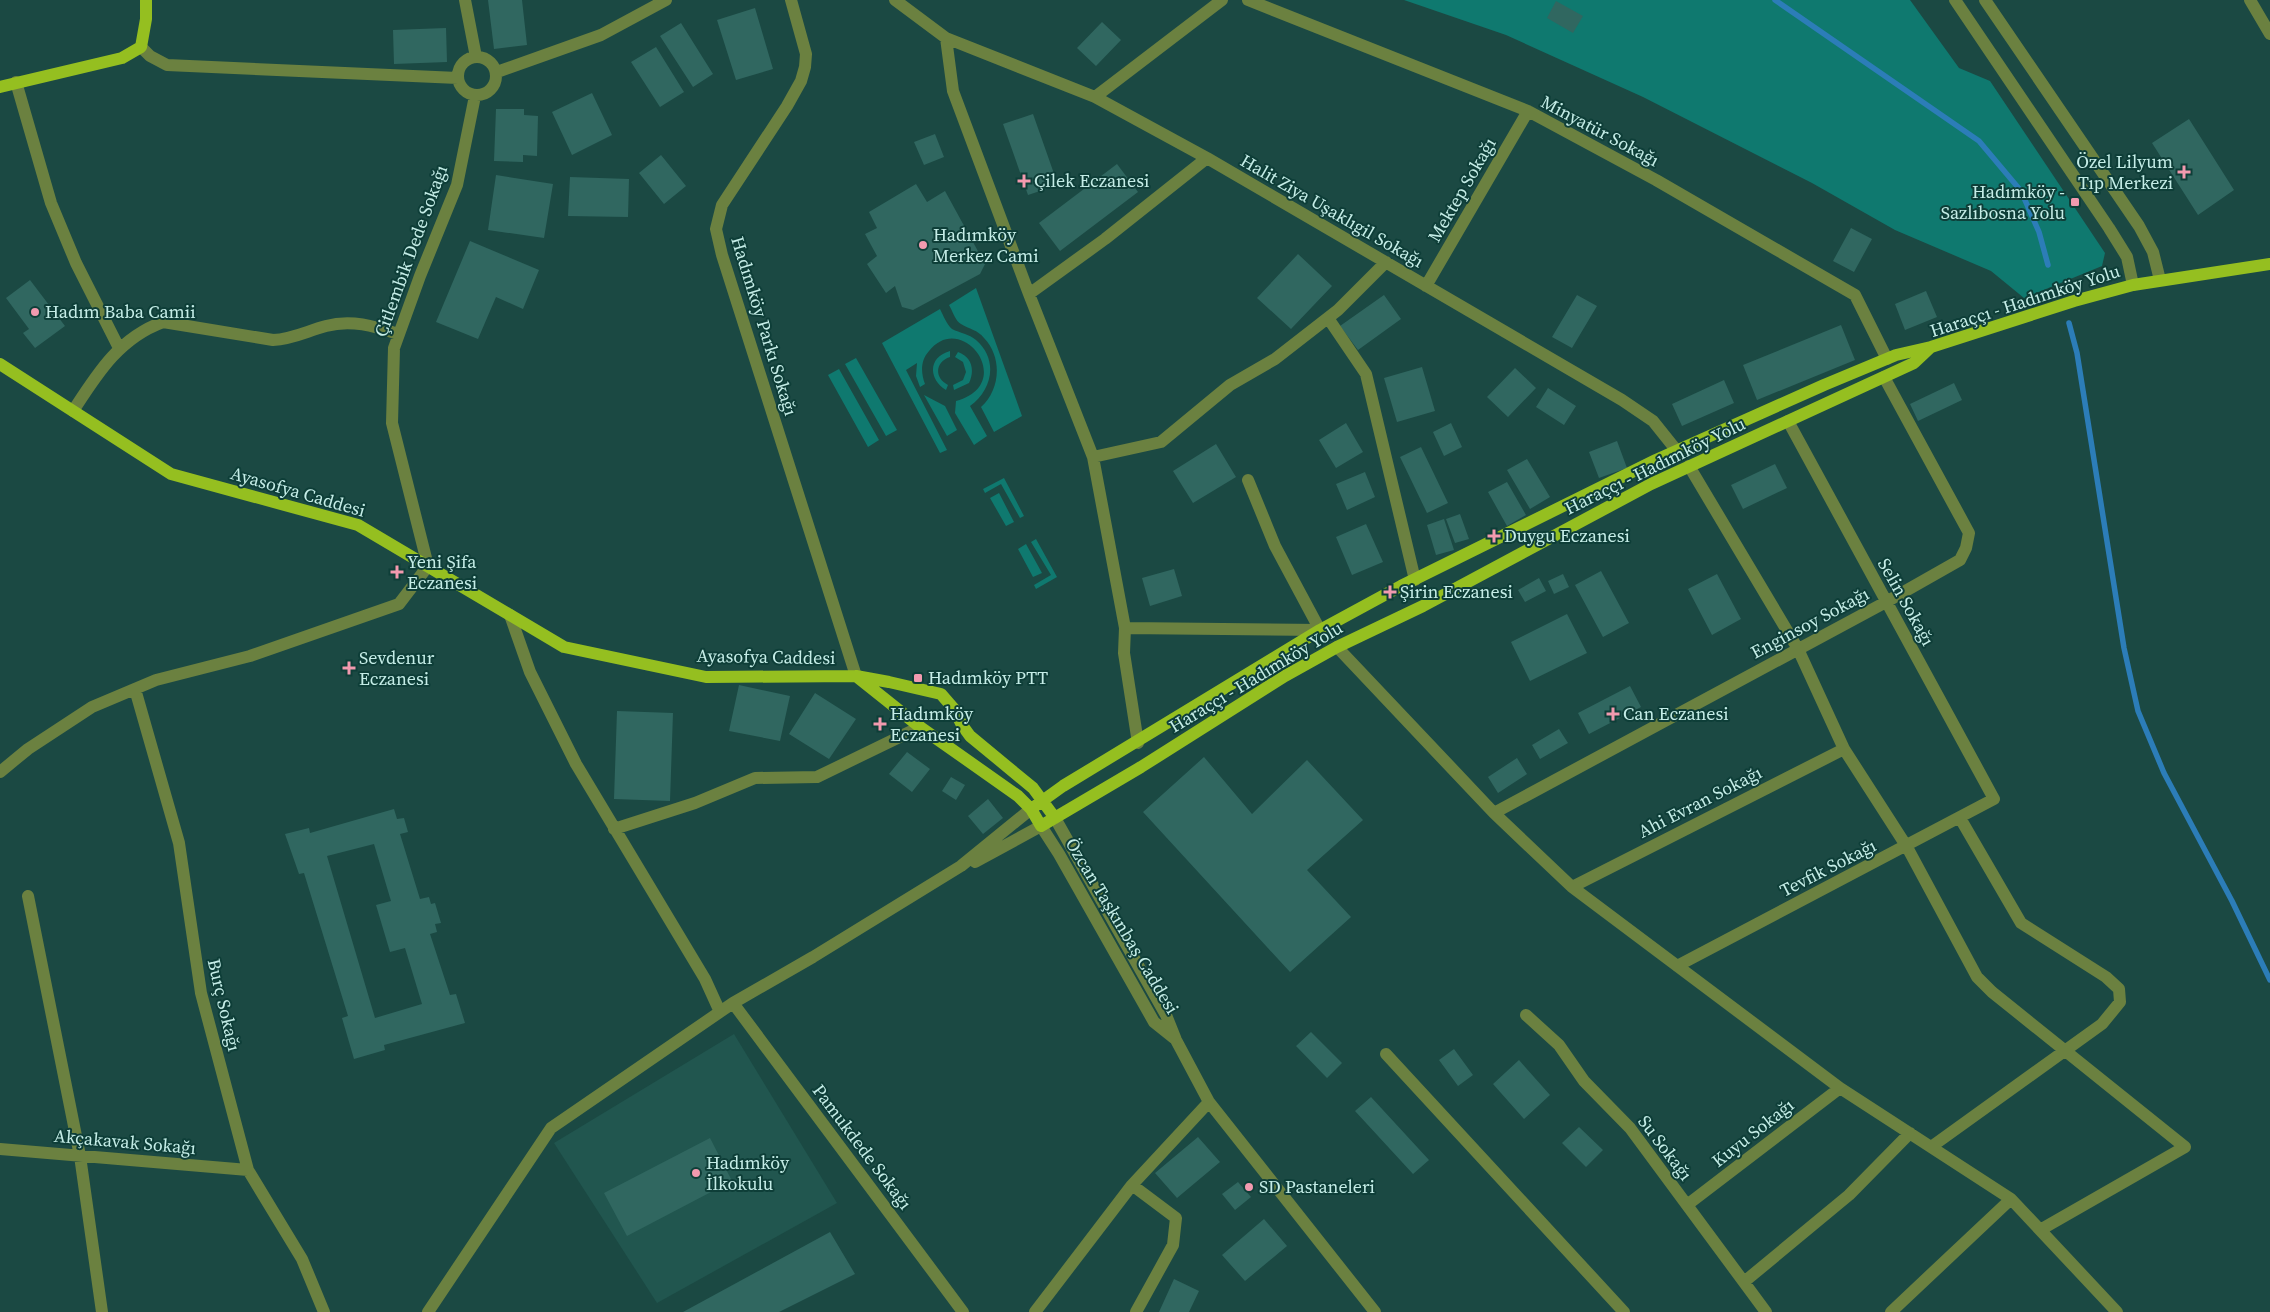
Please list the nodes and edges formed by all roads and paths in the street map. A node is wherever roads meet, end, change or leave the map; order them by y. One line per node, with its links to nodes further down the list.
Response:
1 (146, 0): 13 (main road)
2 (465, 0): 14 (street)
3 (666, 0): 15 (street)
4 (791, 0): 50 (street, Hadımköy Parkı Sokağı)
5 (895, 0): 12 (street, Halit Ziya Uşaklıgil Sokağı)
6 (1222, 0): 20 (street)
7 (1248, 0): 21 (street, Minyatür Sokağı)
8 (1955, 0): 26 (street)
9 (1985, 0): 25 (street)
10 (2250, 0): 11 (street)
11 (2270, 34)
12 (946, 38): 20 (street, Halit Ziya Uşaklıgil Sokağı); 28 (street)
13 (141, 47): 16 (street); 17 (main road)
14 (476, 57): 15 (street); 16 (street)
15 (496, 72): 19 (street)
16 (458, 78): 19 (street)
17 (16, 82): 18 (main road); 31 (street)
18 (0, 88)
19 (475, 96): 30 (street, Çitlembik Dede Sokağı)
20 (1095, 97): 22 (street, Halit Ziya Uşaklıgil Sokağı)
21 (1528, 111): 27 (street, Mektep Sokağı); 33 (street, Minyatür Sokağı)
22 (1207, 158): 23 (street, Halit Ziya Uşaklıgil Sokağı); 28 (street)
23 (1386, 262): 27 (street, Halit Ziya Uşaklıgil Sokağı); 29 (street)
24 (2270, 264): 25 (main road, Haraççı - Hadımköy Yolu)
25 (2160, 280): 26 (main road, Haraççı - Hadımköy Yolu)
26 (2133, 285): 32 (main road, Haraççı - Hadımköy Yolu)
27 (1426, 286): 38 (street, Halit Ziya Uşaklıgil Sokağı)
28 (1029, 294): 39 (street)
29 (1328, 318): 39 (street); 43 (street)
30 (398, 334): 31 (street); 42 (street, Çitlembik Dede Sokağı)
31 (119, 348): 36 (street)
32 (1930, 348): 33 (main road); 35 (main road, Haraççı - Hadımköy Yolu)
33 (1887, 359): 38 (main road)
34 (0, 364): 36 (main road, Ayasofya Caddesi)
35 (1884, 377): 37 (main road, Haraççı - Hadımköy Yolu); 44 (street, Enginsoy Sokağı)
36 (73, 411): 42 (main road, Ayasofya Caddesi)
37 (1788, 421): 40 (main road, Haraççı - Hadımköy Yolu); 44 (street, Selin Sokağı)
38 (1677, 451): 40 (main road); 43 (main road)
39 (1093, 457): 46 (street)
40 (1689, 466): 48 (main road, Haraççı - Hadımköy Yolu); 49 (street)
41 (1248, 480): 47 (street)
42 (428, 566): 45 (main road, Ayasofya Caddesi); 51 (street)
43 (1415, 580): 47 (main road)
44 (1886, 602): 49 (street, Enginsoy Sokağı); 57 (street, Selin Sokağı)
45 (510, 615): 50 (main road, Ayasofya Caddesi); 63 (street)
46 (1125, 628): 47 (street); 53 (street)
47 (1320, 630): 48 (main road); 53 (main road)
48 (1337, 647): 59 (street); 60 (main road, Haraççı - Hadımköy Yolu)
49 (1798, 650): 54 (street); 59 (street, Enginsoy Sokağı)
50 (856, 676): 52 (main road); 56 (main road, Ayasofya Caddesi)
51 (135, 689): 55 (street); 81 (street, Burç Sokağı)
52 (920, 727): 58 (main road); 63 (street)
53 (1138, 743): 56 (main road)
54 (1844, 749): 64 (street); 66 (street, Ahi Evran Sokağı)
55 (0, 772)
56 (1043, 799): 58 (main road); 60 (main road, Ayasofya Caddesi)
57 (1994, 799): 61 (street, Tevfik Sokağı)
58 (1031, 810): 62 (main road); 65 (street)
59 (1494, 813): 66 (street)
60 (1055, 818): 62 (main road, Haraççı - Hadımköy Yolu); 72 (street, Özcan Taşkınbaş Caddesi)
61 (1960, 818): 64 (street, Tevfik Sokağı); 73 (street)
62 (1041, 826): 65 (street); 72 (street, Özcan Taşkınbaş Caddesi)
63 (614, 829): 70 (street)
64 (1907, 847): 68 (street, Tevfik Sokağı); 73 (street)
65 (961, 866): 69 (street)
66 (1572, 886): 68 (street)
67 (28, 896): 80 (street)
68 (1677, 966): 75 (street)
69 (733, 1003): 70 (street); 90 (street, Pamukdede Sokağı)
70 (720, 1012): 89 (street)
71 (1526, 1014): 84 (street, Su Sokağı)
72 (1176, 1040): 76 (street, Özcan Taşkınbaş Caddesi)
73 (2065, 1050): 78 (street); 85 (street)
74 (1386, 1054): 94 (street)
75 (1840, 1088): 77 (street); 84 (street, Kuyu Sokağı)
76 (1209, 1102): 82 (street); 93 (street, Özcan Taşkınbaş Caddesi)
77 (1910, 1133): 78 (street); 86 (street)
78 (1930, 1147): 83 (street)
79 (0, 1149): 80 (street, Akçakavak Sokağı)
80 (80, 1156): 81 (street, Akçakavak Sokağı); 87 (street)
81 (248, 1170): 88 (street, Burç Sokağı)
82 (1132, 1185): 91 (street); 92 (street)
83 (2011, 1199): 85 (street); 96 (street)
84 (1687, 1205): 86 (street, Su Sokağı)
85 (2040, 1230): 97 (street)
86 (1744, 1282): 95 (street, Su Sokağı)
87 (102, 1312)
88 (324, 1312)
89 (428, 1312)
90 (962, 1312)
91 (1035, 1312)
92 (1136, 1312)
93 (1375, 1312)
94 (1624, 1312)
95 (1766, 1312)
96 (1891, 1312)
97 (2117, 1312)

